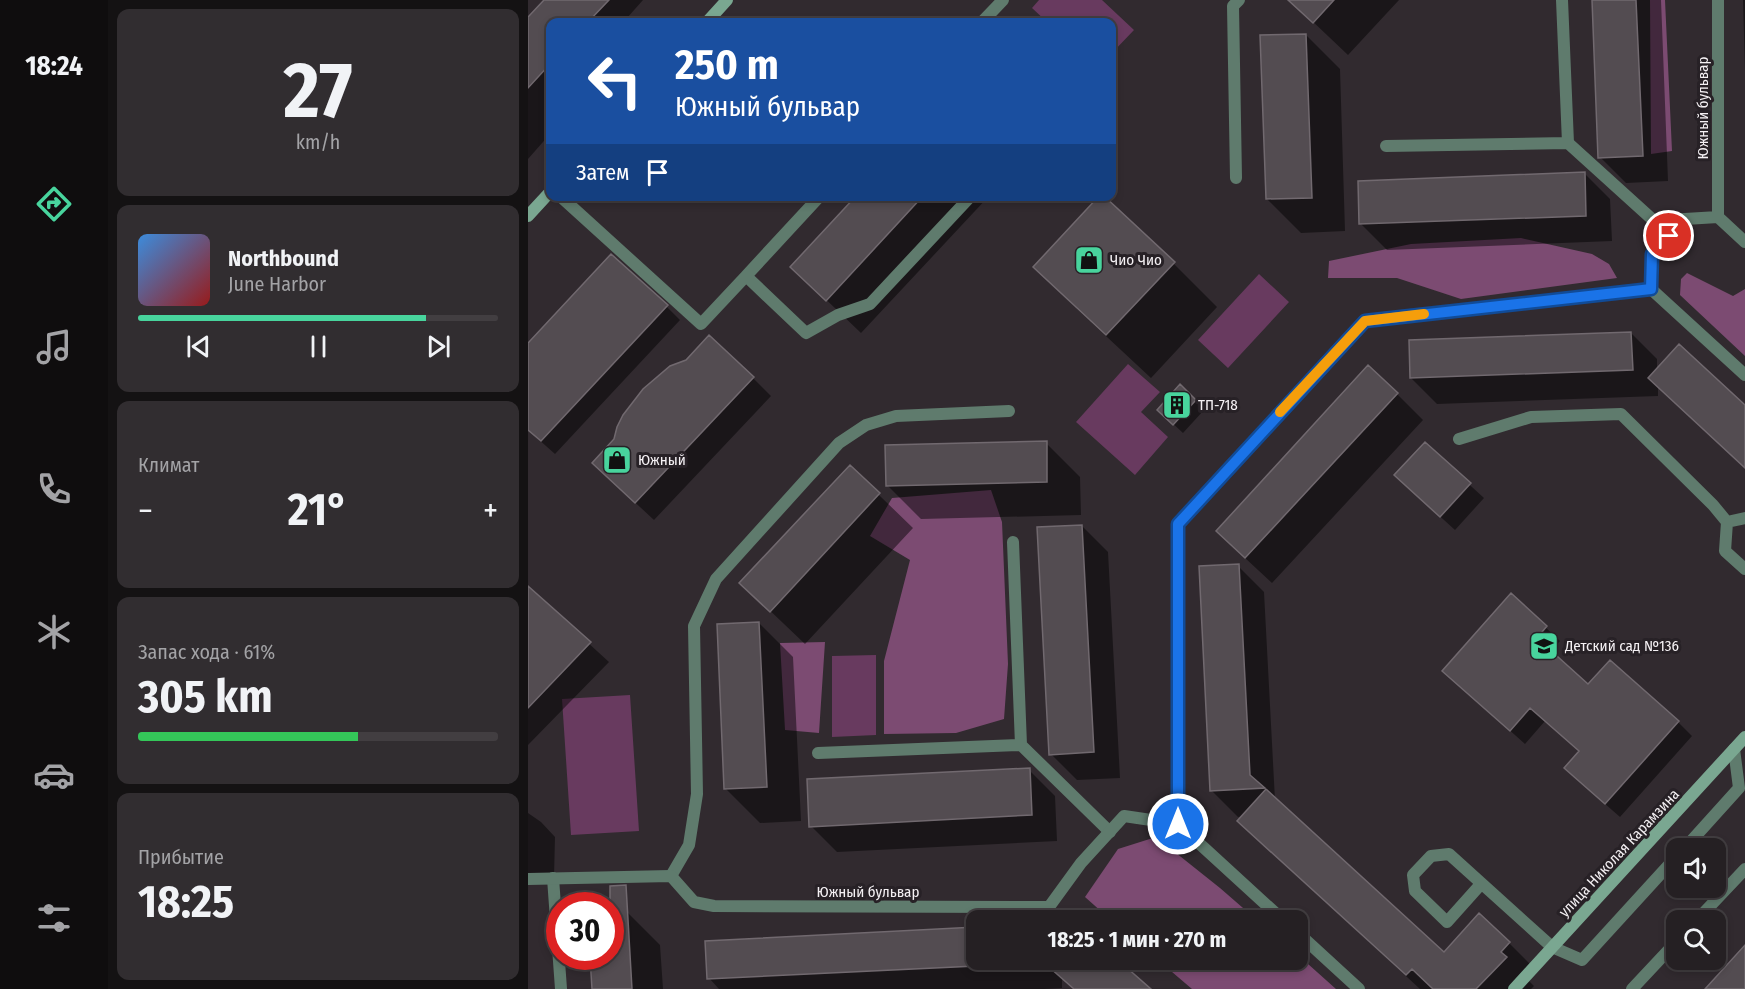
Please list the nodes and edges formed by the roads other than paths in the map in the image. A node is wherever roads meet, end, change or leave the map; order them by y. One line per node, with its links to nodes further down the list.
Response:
1 (727, 0): 6 (street)
2 (1003, 0): 7 (street)
3 (1239, 0): 10 (street)
4 (1562, 0): 8 (street)
5 (1718, 0): 16 (street, Южный бульвар)
6 (710, 18)
7 (986, 18)
8 (1568, 143): 9 (street); 18 (street)
9 (1386, 146)
10 (1236, 178)
11 (546, 196): 15 (street)
12 (566, 201): 21 (street)
13 (815, 201): 21 (street)
14 (965, 201): 21 (street)
15 (528, 216)
16 (1718, 217): 17 (street); 19 (street)
17 (1685, 219): 18 (street); 20 (street)
18 (1653, 220): 20 (street)
19 (1745, 242)
20 (1652, 254): 22 (street)
21 (746, 276)
22 (1651, 289): 23 (street); 34 (street)
23 (1745, 375)
24 (1009, 411): 39 (street)
25 (1459, 439): 27 (street)
26 (1745, 518): 27 (street)
27 (1727, 522): 29 (street)
28 (1013, 542): 31 (street)
29 (1744, 567)
30 (1745, 737): 32 (street, улица Николая Карамзина)
31 (1021, 745): 33 (street); 35 (street)
32 (1734, 749): 36 (street); 46 (street, улица Николая Карамзина)
33 (818, 753)
34 (1178, 824): 35 (street, Южный бульвар); 43 (street)
35 (1110, 831): 39 (street, Южный бульвар)
36 (1694, 838)
37 (1666, 868): 46 (street)
38 (1745, 869): 44 (street)
39 (671, 876): 40 (street)
40 (553, 878): 41 (street); 48 (street)
41 (528, 879)
42 (1481, 884): 42 (street); 46 (street)
43 (1272, 910)
44 (1706, 910)
45 (1308, 942): 49 (street)
46 (1552, 947): 50 (street, улица Николая Карамзина)
47 (1666, 953): 51 (street)
48 (561, 989)
49 (1359, 989)
50 (1514, 989)
51 (1632, 989)

